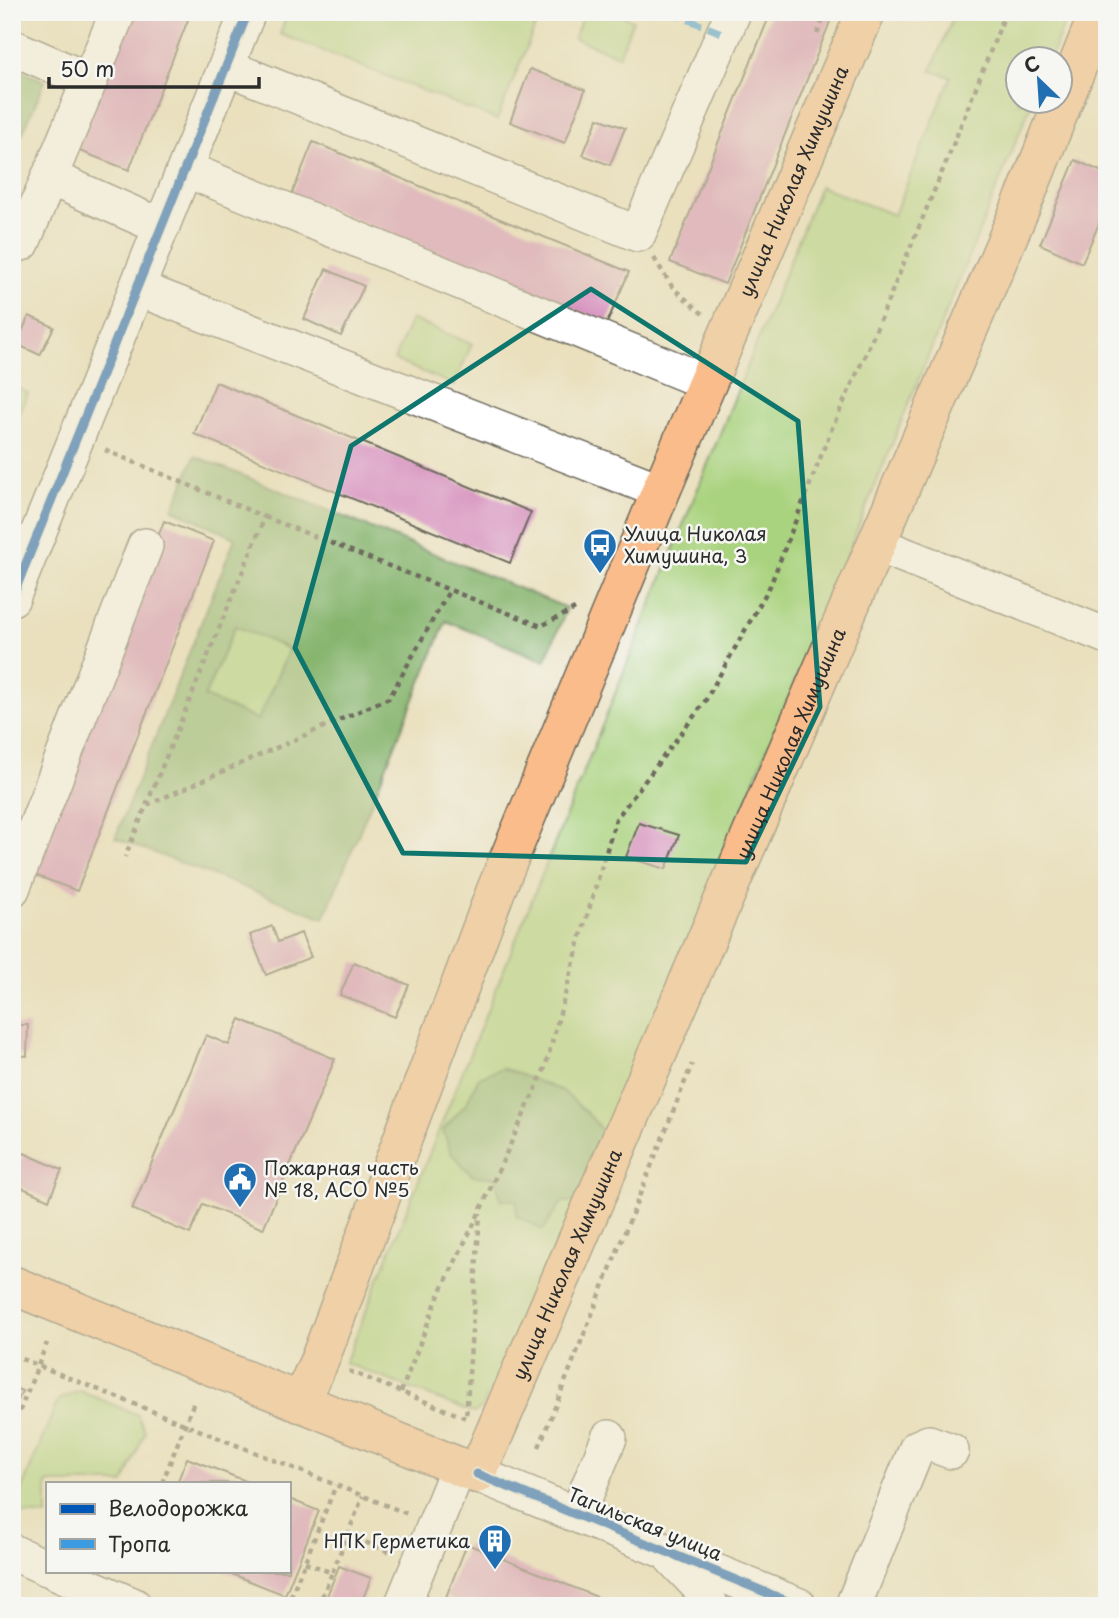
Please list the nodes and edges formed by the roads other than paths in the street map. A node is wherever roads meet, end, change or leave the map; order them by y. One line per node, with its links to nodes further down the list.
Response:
1 (118, 12): 8 (street)
2 (248, 12): 7 (street)
3 (733, 12): 7 (street)
4 (866, 12): 14 (main road, улица Николая Химушина)
5 (1099, 12): 16 (main road, улица Николая Химушина)
6 (12, 47): 8 (street)
7 (226, 67): 9 (street)
8 (89, 81): 10 (street)
9 (185, 169): 11 (street); 14 (street)
10 (49, 177): 11 (street); 12 (street)
11 (162, 227): 13 (street)
12 (12, 238)
13 (137, 288): 15 (street); 18 (street)
14 (708, 383): 15 (main road, улица Николая Химушина)
15 (661, 491): 22 (main road, улица Николая Химушина)
16 (876, 544): 19 (street); 25 (main road, улица Николая Химушина)
17 (145, 546): 20 (street)
18 (12, 598)
19 (1107, 636)
20 (12, 888)
21 (12, 1285): 22 (main road, Тагильская улица)
22 (300, 1403): 25 (main road, Тагильская улица)
23 (608, 1438): 26 (street)
24 (951, 1451): 35 (street)
25 (468, 1470): 26 (street, Тагильская улица); 33 (street)
26 (577, 1515): 28 (street, Тагильская улица)
27 (12, 1552): 29 (street)
28 (668, 1553): 31 (street, Тагильская улица); 34 (street)
29 (46, 1568)
30 (56, 1572): 32 (street)
31 (786, 1603)
32 (134, 1606)
33 (402, 1606)
34 (711, 1606)
35 (853, 1606)

